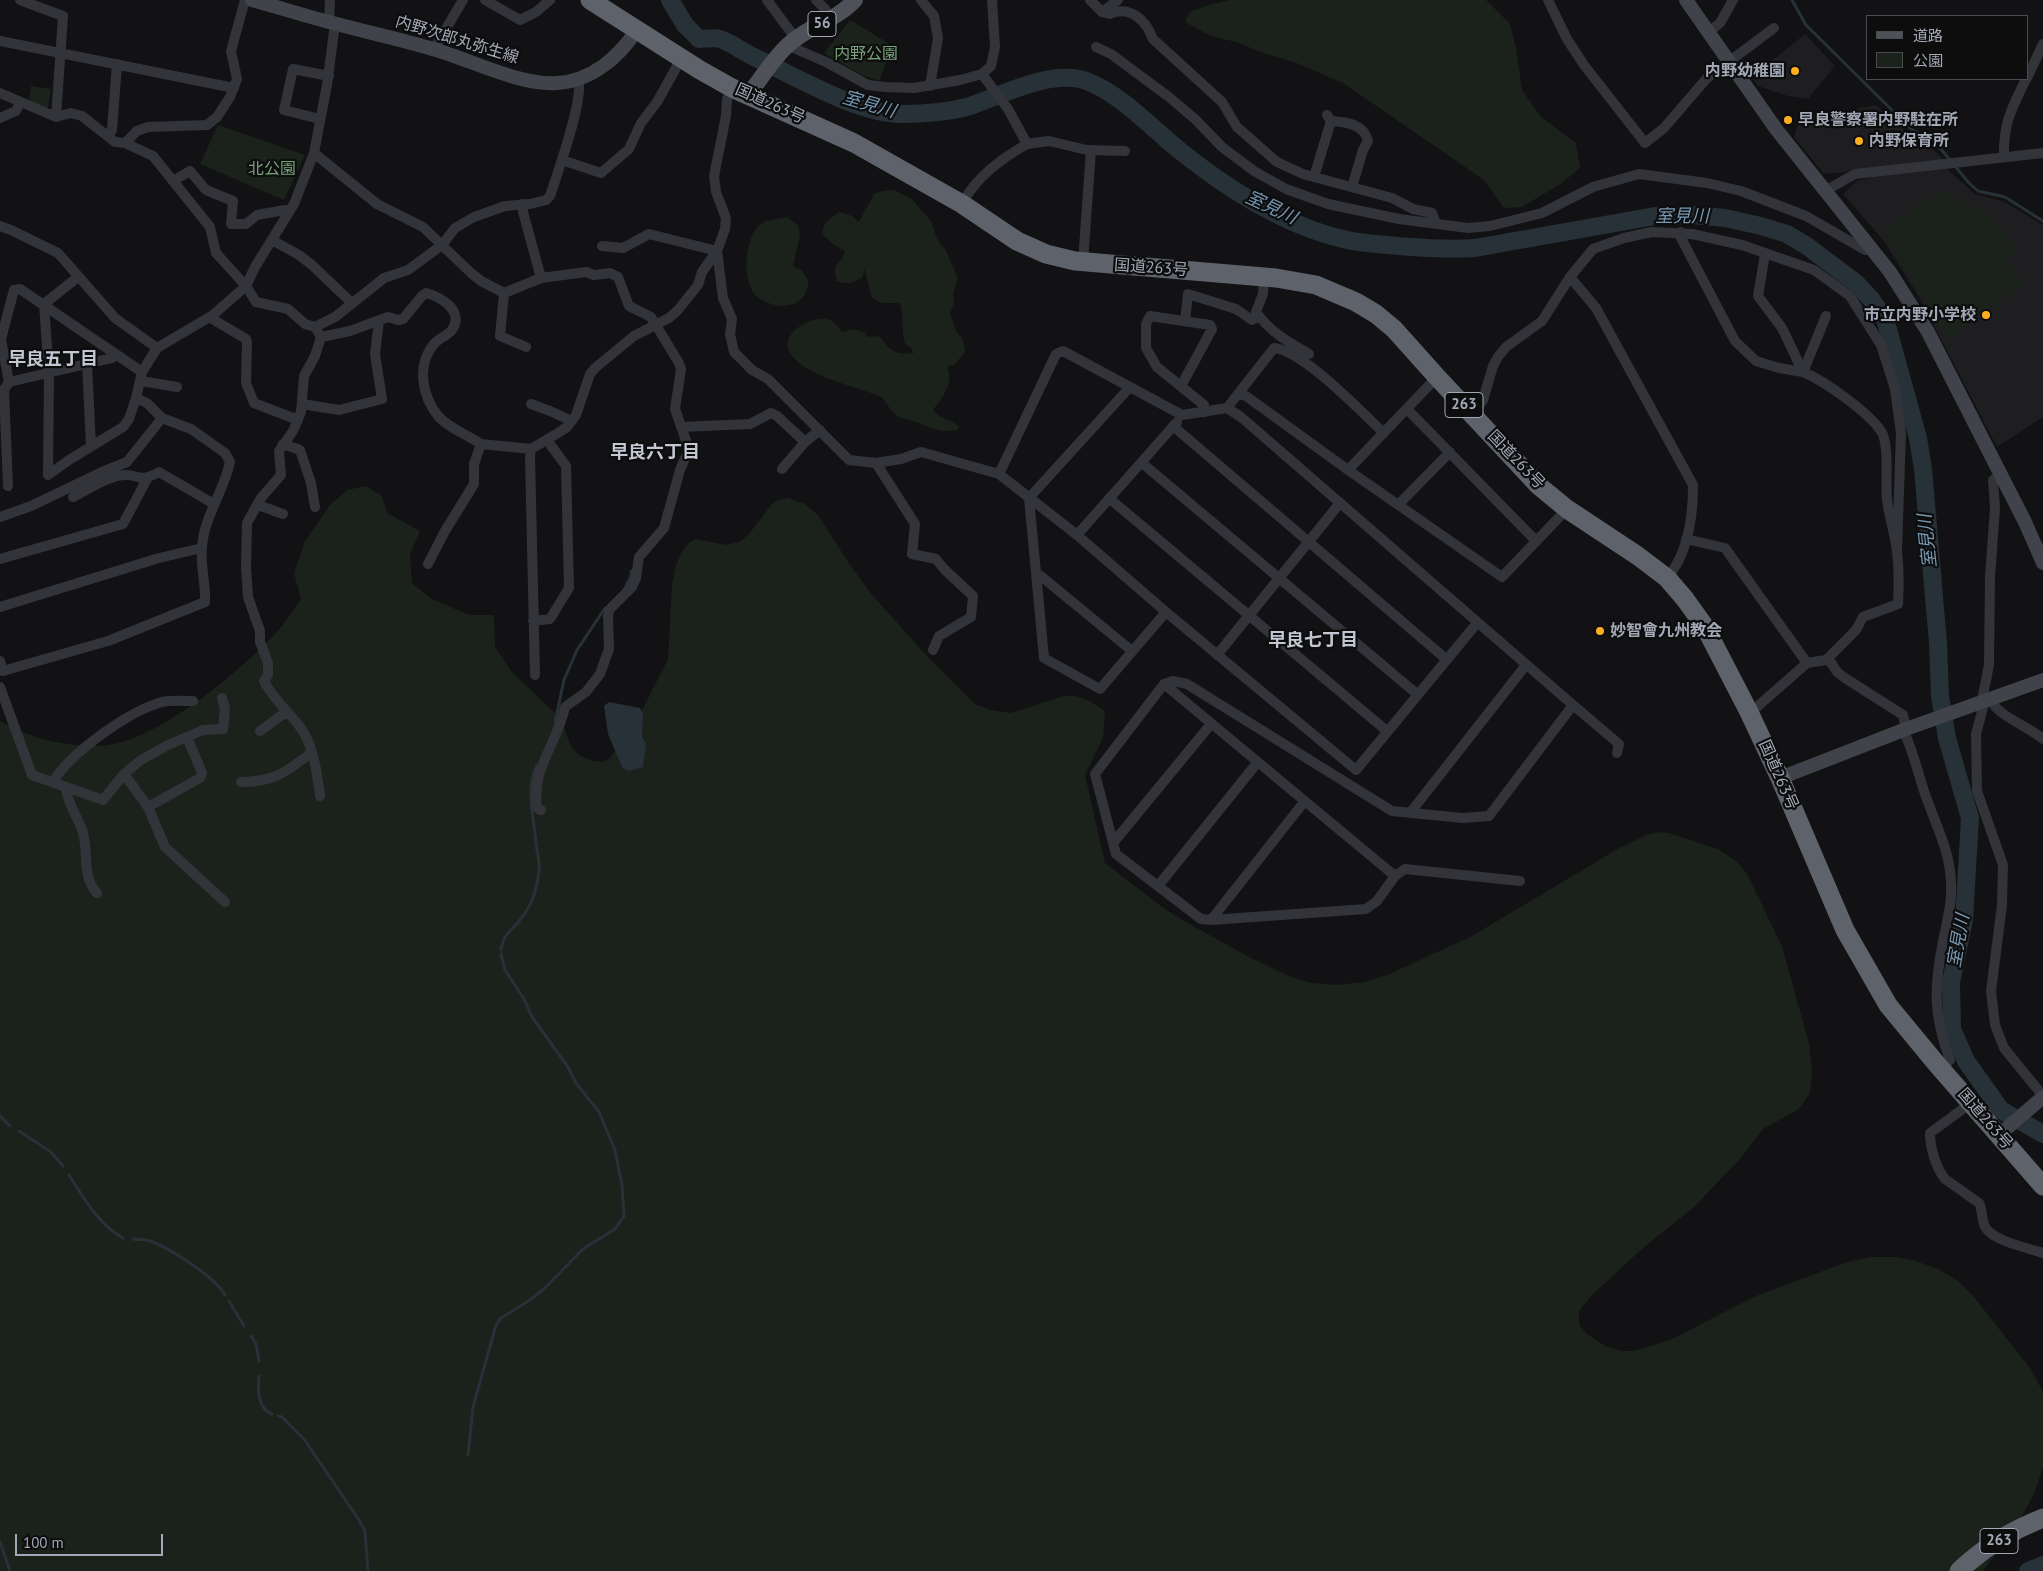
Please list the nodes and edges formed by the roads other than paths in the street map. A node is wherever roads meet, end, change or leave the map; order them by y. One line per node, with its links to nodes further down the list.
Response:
1 (20, 0): 30 (street)
2 (245, 0): 40 (street)
3 (252, 0): 21 (street, 内野次郎丸弥生線)
4 (330, 0): 21 (street)
5 (463, 0): 29 (street)
6 (486, 0): 7 (street)
7 (550, 0)
8 (590, 0): 23 (highway, 国道263号 / 263)
9 (767, 0): 26 (street)
10 (816, 0): 20 (street)
11 (855, 0): 20 (main road, 56)
12 (921, 0): 39 (street)
13 (992, 0): 34 (street)
14 (1090, 0): 19 (street)
15 (1118, 0): 19 (street)
16 (1548, 0): 32 (street)
17 (1686, 0): 24 (street)
18 (1733, 0): 24 (street)
19 (1102, 12): 56 (street)
20 (829, 20): 26 (main road, 56)
21 (332, 23): 29 (street, 内野次郎丸弥生線); 35 (street)
22 (1774, 28): 32 (street)
23 (636, 31): 31 (highway, 国道263号 / 263); 37 (street, 内野次郎丸弥生線)
24 (1708, 33): 32 (street)
25 (0, 41): 30 (street)
26 (792, 42): 39 (street); 41 (main road, 56)
27 (2043, 44): 36 (street)
28 (1096, 47): 63 (street)
29 (434, 49): 37 (street, 内野次郎丸弥生線)
30 (61, 53): 33 (street); 44 (street)
31 (681, 59): 41 (highway, 国道263号 / 263); 55 (street)
32 (1728, 61): 59 (street)
33 (117, 64): 40 (street); 47 (street)
34 (982, 74): 39 (street); 49 (street)
35 (328, 76): 46 (street); 46 (street)
36 (2028, 76)
37 (578, 79): 55 (street)
38 (2026, 80): 54 (street)
39 (930, 86)
40 (234, 88): 48 (street)
41 (740, 91): 61 (highway, 国道263号 / 263); 70 (street)
42 (0, 92): 43 (street)
43 (20, 102): 44 (street); 45 (street)
44 (56, 117): 47 (street)
45 (0, 118)
46 (320, 119): 52 (street)
47 (108, 136): 48 (street)
48 (125, 143): 57 (street)
49 (1026, 144): 50 (street); 61 (street)
50 (1091, 150): 51 (street); 72 (street)
51 (1125, 151)
52 (314, 153): 62 (street); 67 (street)
53 (2043, 153): 54 (street)
54 (2004, 157): 59 (street)
55 (562, 160): 60 (street)
56 (1314, 177): 58 (street); 58 (street)
57 (174, 181): 62 (street); 77 (street)
58 (1352, 187): 63 (street)
59 (1825, 192): 69 (street)
60 (523, 204): 67 (street); 76 (street)
61 (962, 204): 72 (highway, 国道263号 / 263)
62 (289, 212): 66 (street)
63 (1436, 223): 69 (street)
64 (0, 226): 74 (street)
65 (1681, 232): 71 (street); 73 (street); 94 (street)
66 (272, 240): 77 (street); 79 (street)
67 (442, 245): 78 (street); 79 (street)
68 (602, 246): 70 (street)
69 (1871, 248): 130 (street)
70 (718, 251): 86 (street); 116 (street)
71 (1765, 254): 94 (street); 149 (street)
72 (1083, 262): 75 (highway, 国道263号 / 263)
73 (1570, 276): 109 (street); 145 (street)
74 (78, 277): 80 (street); 90 (street)
75 (1264, 277): 83 (street); 97 (highway, 国道263号 / 263)
76 (541, 278): 78 (street); 86 (street)
77 (246, 286): 82 (street); 87 (street)
78 (504, 292): 89 (street)
79 (352, 303): 87 (street)
80 (44, 304): 91 (street); 95 (street); 101 (street)
81 (1826, 316): 94 (street)
82 (209, 317): 90 (street); 112 (street)
83 (1259, 317): 85 (street); 92 (street)
84 (379, 320): 88 (street); 104 (street); 121 (street)
85 (1185, 321): 98 (street); 98 (street)
86 (656, 325): 113 (street); 115 (street)
87 (315, 327): 88 (street)
88 (321, 337): 104 (street)
89 (526, 347)
90 (157, 348): 96 (street)
91 (115, 354): 93 (street); 96 (street)
92 (1309, 354)
93 (87, 364): 95 (street); 122 (street)
94 (1803, 372): 149 (street)
95 (49, 374): 101 (street); 122 (street)
96 (142, 377): 99 (street); 103 (street)
97 (1437, 377): 107 (street); 109 (highway, 国道263号 / 263)
98 (1181, 386): 108 (street)
99 (177, 387)
100 (1130, 387): 110 (street); 129 (street); 134 (street)
101 (4, 388): 132 (street)
102 (1238, 394): 106 (street); 117 (street); 128 (street)
103 (136, 398): 111 (street); 122 (street)
104 (302, 404): 112 (street)
105 (531, 404): 113 (street)
106 (1226, 408): 108 (street); 136 (street)
107 (1407, 409): 117 (street); 124 (street)
108 (1205, 412): 110 (street)
109 (1473, 414): 141 (highway, 国道263号 / 263)
110 (1182, 415): 114 (street)
111 (162, 418): 137 (street); 143 (street)
112 (298, 420): 120 (street)
113 (572, 421): 118 (street)
114 (1173, 426): 126 (street); 147 (street)
115 (681, 427): 119 (street); 200 (street)
116 (820, 430): 119 (street); 125 (street)
117 (1384, 433): 128 (street)
118 (548, 440): 123 (street); 159 (street)
119 (805, 442): 127 (street)
120 (283, 444): 139 (street); 140 (street)
121 (481, 444): 123 (street); 152 (street)
122 (91, 446)
123 (531, 450): 159 (street)
124 (1450, 452): 138 (street); 146 (street)
125 (876, 463): 129 (street); 161 (street)
126 (1142, 463): 135 (street); 154 (street)
127 (782, 469)
128 (1348, 470): 138 (street)
129 (998, 474): 134 (street)
130 (2000, 475): 151 (street); 176 (street)
131 (147, 479): 133 (street); 137 (street); 150 (street)
132 (8, 486)
133 (73, 497)
134 (1029, 498): 144 (street); 153 (street)
135 (1110, 499): 144 (street); 158 (street)
136 (1340, 503): 147 (street); 160 (street)
137 (214, 504): 148 (street)
138 (1399, 504): 146 (street)
139 (258, 505): 142 (street); 179 (street)
140 (315, 506)
141 (1567, 508): 146 (street); 155 (highway, 国道263号 / 263)
142 (283, 514)
143 (0, 517)
144 (1077, 535): 157 (street)
145 (1686, 539): 155 (street); 167 (street)
146 (1536, 541)
147 (1309, 542): 154 (street); 165 (street)
148 (202, 548): 156 (street); 169 (street)
149 (1897, 550): 164 (street)
150 (0, 559)
151 (2043, 563)
152 (428, 564)
153 (1036, 572): 162 (street); 162 (street)
154 (1280, 578): 158 (street); 174 (street)
155 (1667, 578): 180 (highway, 国道263号 / 263)
156 (0, 607)
157 (1166, 612): 162 (street); 163 (street)
158 (1249, 615): 163 (street); 184 (street)
159 (533, 620): 170 (street)
160 (1477, 623): 165 (street); 168 (street)
161 (933, 650)
162 (1132, 651)
163 (1217, 655): 190 (street)
164 (1828, 658): 167 (street); 182 (street)
165 (1446, 659): 174 (street)
166 (0, 661): 169 (street)
167 (1807, 663): 180 (street)
168 (1526, 664): 178 (street); 201 (street)
169 (2, 672)
170 (535, 675)
171 (2043, 680): 176 (street)
172 (1164, 684): 181 (street); 195 (street); 202 (street)
173 (0, 687): 193 (street)
174 (1417, 694): 184 (street)
175 (222, 698): 185 (street)
176 (1988, 700): 182 (street); 186 (street); 210 (street)
177 (193, 701): 193 (street)
178 (1572, 705): 188 (street); 201 (street)
179 (286, 712): 183 (street); 187 (street)
180 (1749, 712): 192 (highway, 国道263号 / 263)
181 (1211, 724): 189 (street); 202 (street)
182 (1905, 729): 192 (street); 209 (street)
183 (260, 731)
184 (1387, 731): 190 (street)
185 (187, 737): 191 (street); 199 (street)
186 (2043, 739)
187 (311, 752): 194 (street); 197 (street)
188 (1617, 753)
189 (1256, 763): 198 (street); 205 (street)
190 (1356, 770): 195 (street)
191 (124, 774): 196 (street); 199 (street)
192 (1780, 778): 209 (highway, 国道263号 / 263)
193 (53, 782): 196 (street)
194 (241, 782)
195 (1347, 782): 201 (street)
196 (66, 788): 206 (street)
197 (320, 796)
198 (1304, 802): 203 (street); 208 (street)
199 (148, 807): 207 (street)
200 (541, 810)
201 (1410, 813)
202 (1113, 843): 205 (street)
203 (1395, 876): 204 (street); 208 (street)
204 (1520, 881)
205 (1158, 886): 208 (street)
206 (97, 893)
207 (225, 902)
208 (1211, 920)
209 (1940, 1068): 211 (highway, 国道263号 / 263)
210 (2043, 1096): 212 (street)
211 (1970, 1103): 212 (highway, 国道263号 / 263); 214 (street)
212 (1999, 1135): 213 (highway, 国道263号 / 263)
213 (2043, 1186)
214 (2043, 1252)
215 (2042, 1523): 216 (highway, 263)
216 (1959, 1571)

